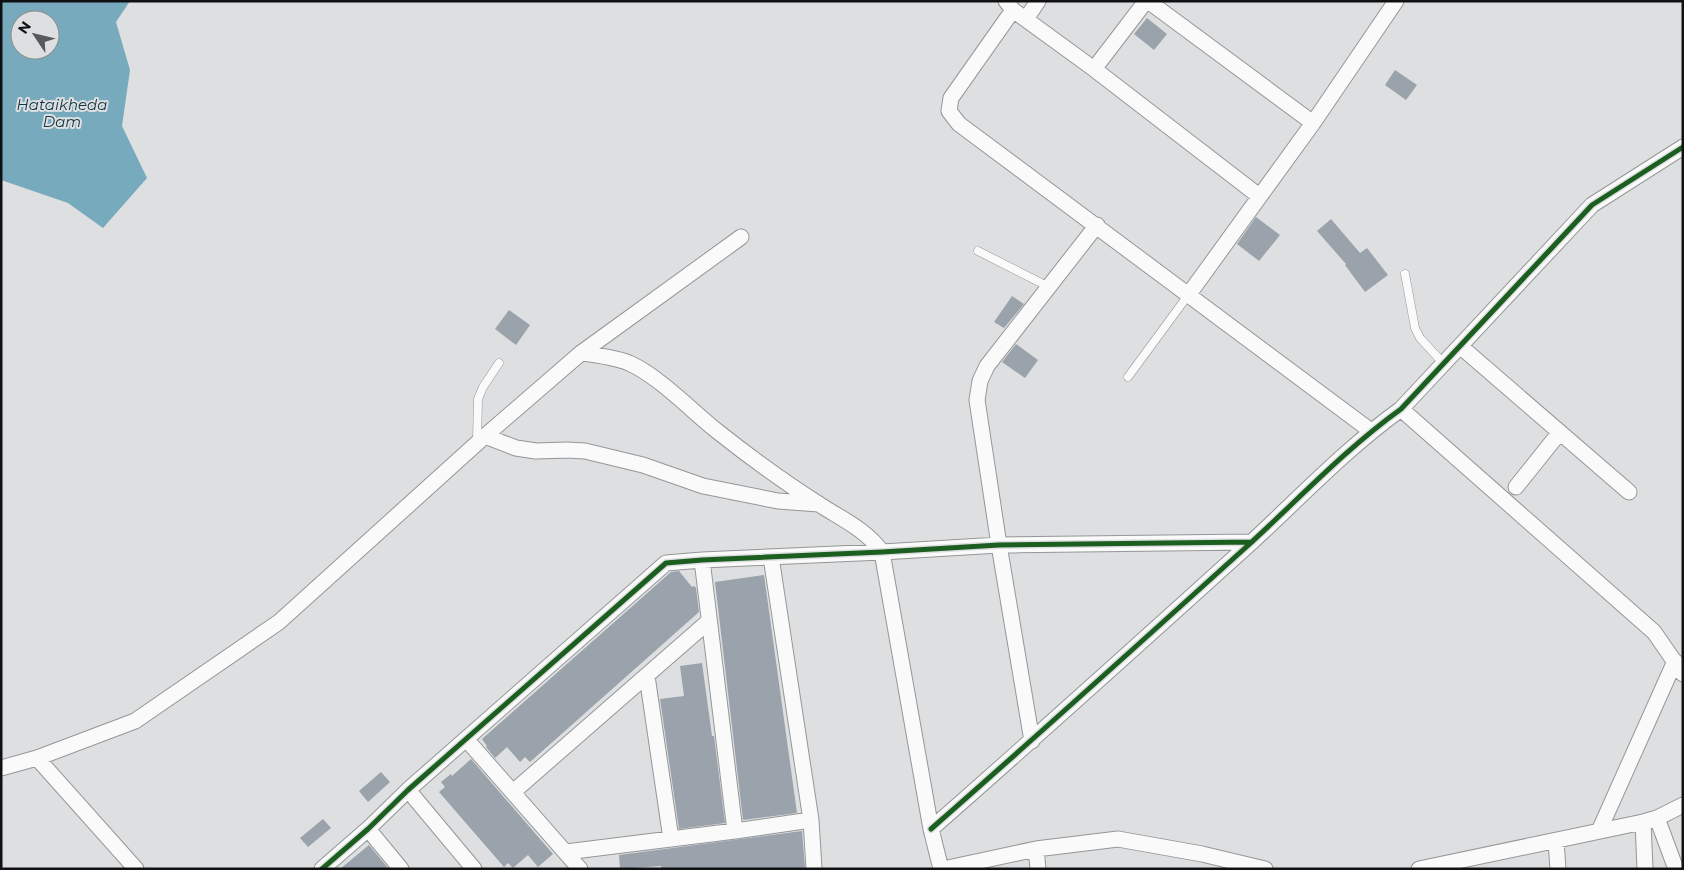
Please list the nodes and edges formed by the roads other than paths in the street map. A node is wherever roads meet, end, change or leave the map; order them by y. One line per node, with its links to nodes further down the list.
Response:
1 (1038, 1): 5 (street)
2 (1147, 1): 6 (street); 7 (street)
3 (1396, 1): 7 (street)
4 (1009, 6): 5 (street); 10 (street)
5 (1026, 19): 6 (street)
6 (1094, 69): 9 (street)
7 (1313, 122): 9 (street)
8 (1683, 146): 16 (street)
9 (1260, 196): 15 (street)
10 (1097, 225): 14 (street); 15 (street)
11 (741, 237): 17 (street)
12 (978, 251): 14 (lane)
13 (1405, 274): 19 (lane)
14 (1049, 286): 29 (street)
15 (1188, 294): 20 (lane); 22 (street)
16 (1460, 346): 19 (street); 23 (street)
17 (581, 353): 24 (street); 27 (street)
18 (499, 363): 24 (lane)
19 (1444, 364): 21 (street)
20 (1128, 377)
21 (1401, 409): 22 (street); 34 (street)
22 (1371, 431): 28 (street)
23 (1560, 432): 25 (street); 26 (street)
24 (481, 439): 27 (street); 38 (street)
25 (1516, 487)
26 (1629, 492)
27 (819, 504): 30 (street)
28 (1252, 542): 29 (street); 37 (street)
29 (999, 545): 30 (street); 37 (street)
30 (882, 552): 31 (street); 46 (street)
31 (771, 557): 32 (street); 43 (street)
32 (702, 560): 33 (street); 36 (street)
33 (709, 621): 35 (street); 47 (street)
34 (1679, 667): 48 (street)
35 (647, 676): 41 (street); 49 (street)
36 (466, 739): 40 (street); 41 (street)
37 (1032, 740): 46 (street)
38 (38, 758): 39 (street); 54 (street)
39 (1, 768)
40 (408, 790): 45 (street); 57 (street)
41 (513, 792): 52 (street)
42 (1683, 805): 44 (street)
43 (811, 820): 47 (street); 59 (street)
44 (1650, 820): 48 (street); 65 (street); 66 (street)
45 (368, 829): 55 (street); 56 (street)
46 (931, 829): 60 (street)
47 (735, 831): 49 (street)
48 (1599, 831): 50 (street)
49 (670, 839): 52 (street)
50 (1556, 841): 63 (street); 64 (street)
51 (1036, 848): 53 (street); 60 (street); 61 (street)
52 (566, 852): 58 (street)
53 (1202, 862): 62 (street)
54 (136, 869)
55 (322, 869)
56 (401, 869)
57 (474, 869)
58 (580, 869)
59 (814, 869)
60 (942, 869)
61 (1038, 869)
62 (1265, 869)
63 (1419, 869)
64 (1558, 869)
65 (1645, 869)
66 (1676, 869)

